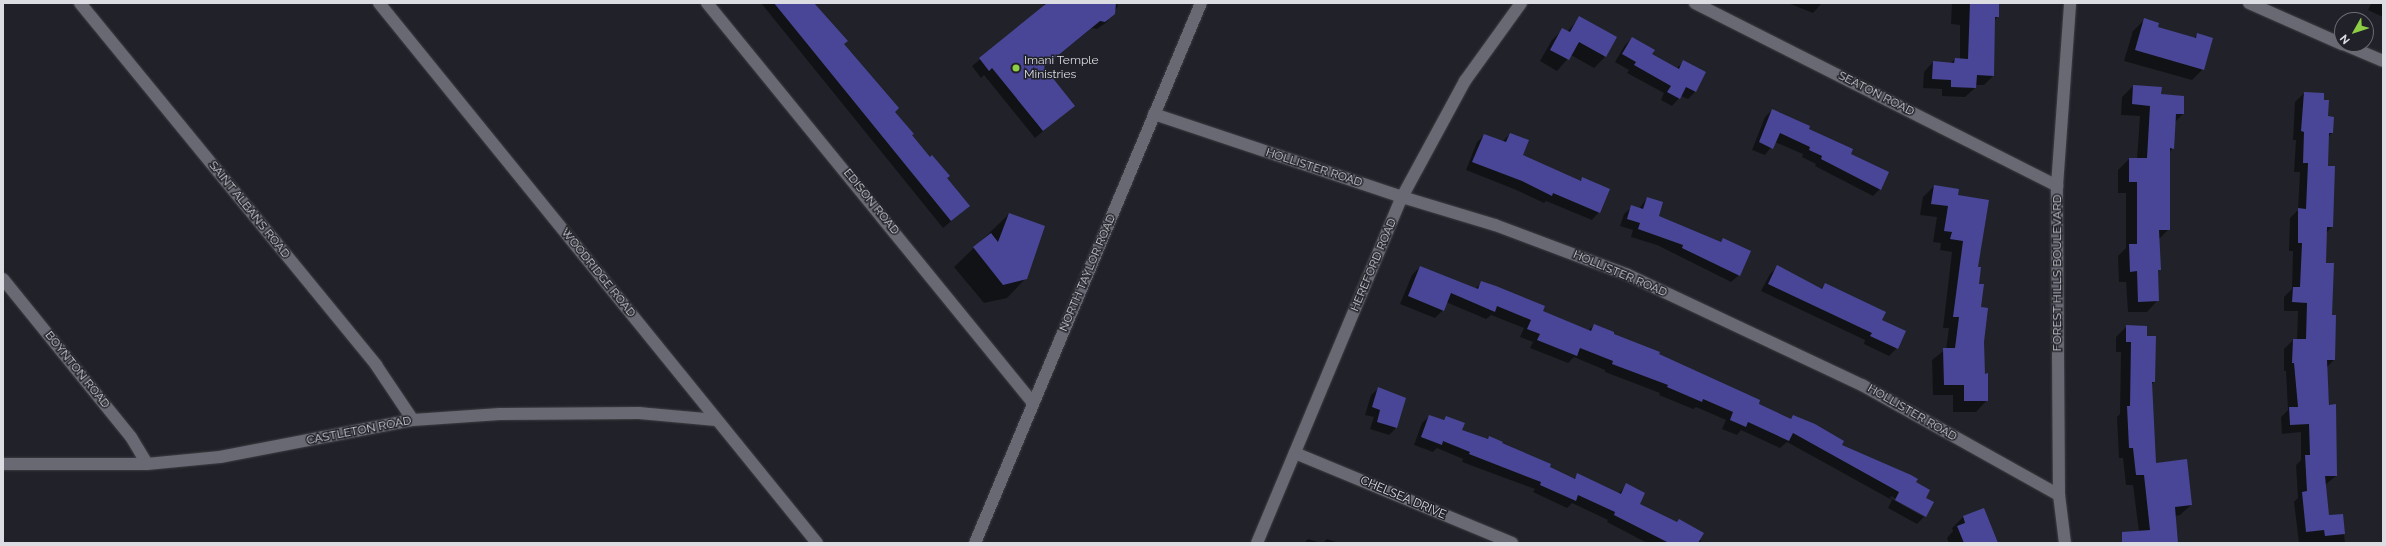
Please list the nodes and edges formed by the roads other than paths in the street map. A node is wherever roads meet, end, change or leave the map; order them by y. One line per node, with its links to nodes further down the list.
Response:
1 (80, 3): 17 (street, SAINT ALBANS ROAD)
2 (379, 3): 18 (street, WOODRIDGE ROAD)
3 (707, 3): 16 (street, EDISON ROAD)
4 (1201, 3): 12 (street, NORTH TAYLOR ROAD)
5 (1522, 3): 14 (street, HEREFORD ROAD)
6 (1695, 3): 13 (street, SEATON ROAD)
7 (2070, 3): 13 (street, FOREST HILLS BOULEVARD)
8 (2249, 3): 9 (street)
9 (2334, 40)
10 (2362, 52): 11 (street)
11 (2383, 61)
12 (1154, 114): 14 (street, HOLLISTER ROAD); 16 (street, NORTH TAYLOR ROAD)
13 (2057, 186): 22 (street, FOREST HILLS BOULEVARD)
14 (1402, 197): 19 (street, HEREFORD ROAD); 22 (street, HOLLISTER ROAD)
15 (3, 279): 21 (street, BOYNTON ROAD)
16 (1033, 403): 24 (street, NORTH TAYLOR ROAD)
17 (413, 420): 18 (street, CASTLETON ROAD); 21 (street, CASTLETON ROAD)
18 (716, 420): 23 (street, WOODRIDGE ROAD)
19 (1295, 453): 25 (street, HEREFORD ROAD); 26 (street, CHELSEA DRIVE)
20 (3, 464): 21 (street, CASTLETON ROAD)
21 (147, 464)
22 (2059, 495): 27 (street, FOREST HILLS BOULEVARD)
23 (817, 543)
24 (975, 543)
25 (1257, 543)
26 (1512, 543)
27 (2065, 543)

